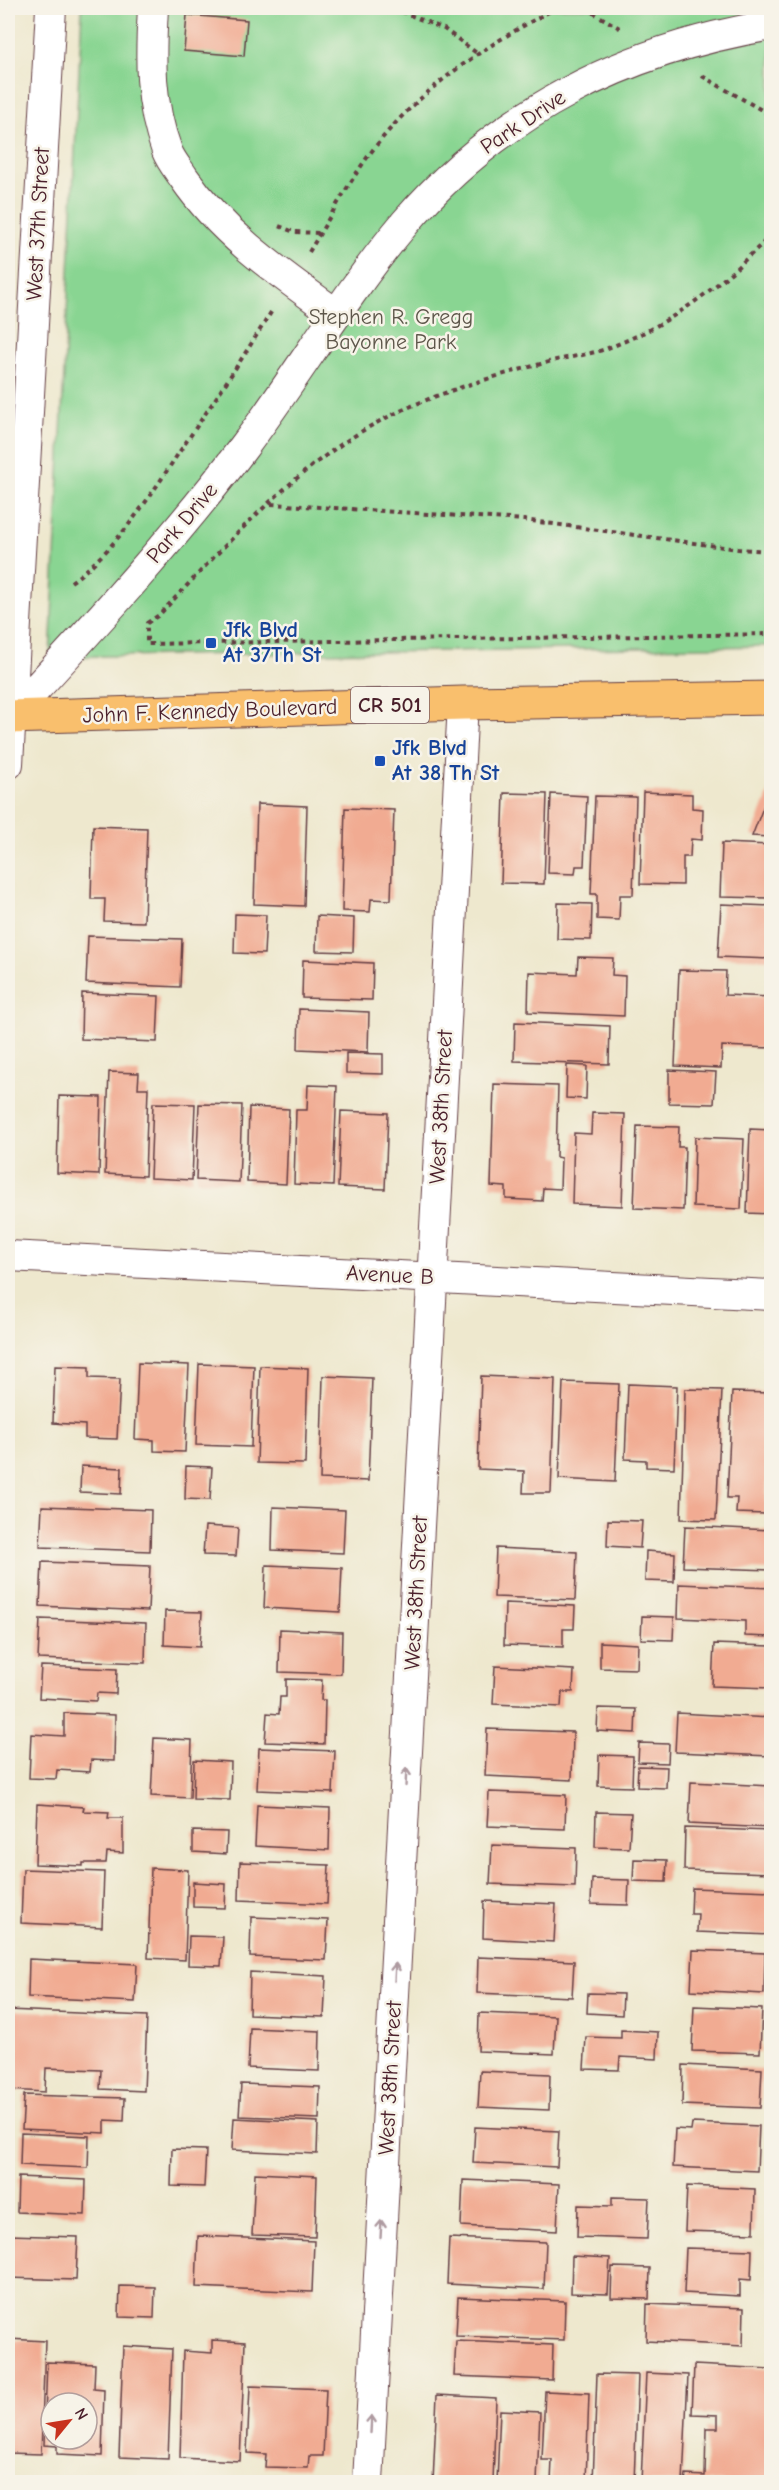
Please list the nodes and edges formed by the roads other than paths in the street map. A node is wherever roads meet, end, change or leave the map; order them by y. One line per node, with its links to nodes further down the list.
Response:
1 (51, 8): 7 (street, West 37th Street)
2 (153, 8): 4 (street)
3 (771, 25): 4 (street, Park Drive)
4 (336, 314): 7 (street, Park Drive)
5 (771, 698): 6 (main road, John F. Kennedy Boulevard / CR 501)
6 (463, 703): 7 (main road, John F. Kennedy Boulevard / CR 501); 10 (street, West 38th Street)
7 (9, 717): 8 (street, West 37th Street)
8 (8, 764)
9 (8, 1256): 10 (street, Avenue B)
10 (432, 1277): 11 (street, Avenue B); 12 (street, West 38th Street, one-way to 10)
11 (771, 1295)
12 (368, 2482)

